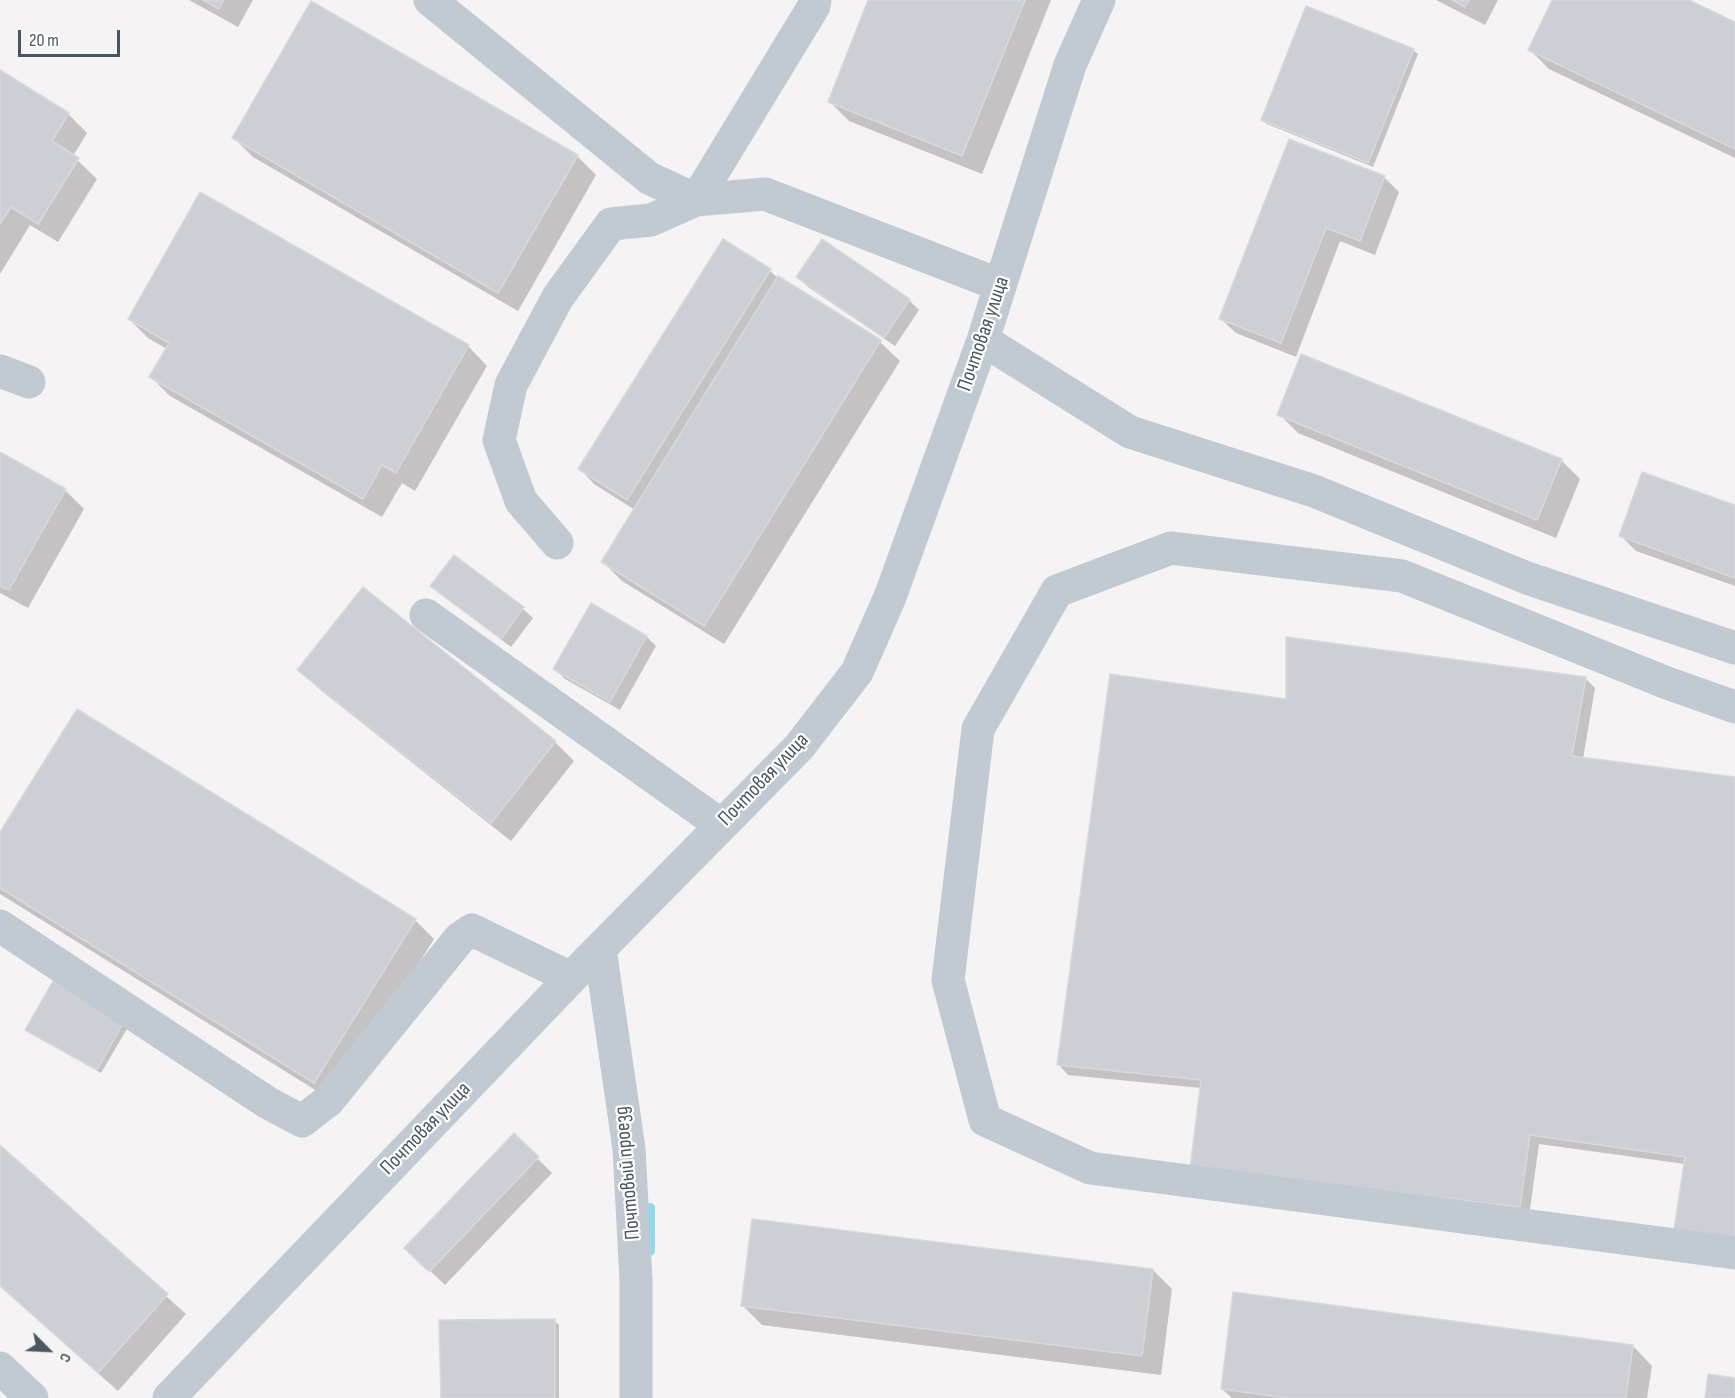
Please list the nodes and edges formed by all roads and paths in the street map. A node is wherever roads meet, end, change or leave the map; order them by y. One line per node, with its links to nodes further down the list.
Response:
1 (430, 0): 4 (street)
2 (815, 0): 4 (street)
3 (1099, 0): 5 (street, Почтовая улица)
4 (696, 200): 5 (street); 7 (street)
5 (1000, 285): 6 (street, Почтовая улица)
6 (983, 340): 9 (street); 11 (street, Почтовая улица)
7 (558, 543)
8 (426, 615): 11 (street)
9 (1735, 648)
10 (1735, 707): 15 (street)
11 (721, 825): 13 (street, Почтовая улица)
12 (0, 926): 14 (street)
13 (600, 949): 14 (street, Почтовая улица); 19 (street, Почтовый проезд)
14 (571, 978): 18 (street, Почтовая улица)
15 (1735, 1253)
16 (0, 1368): 17 (street)
17 (32, 1398)
18 (170, 1398)
19 (636, 1398)

